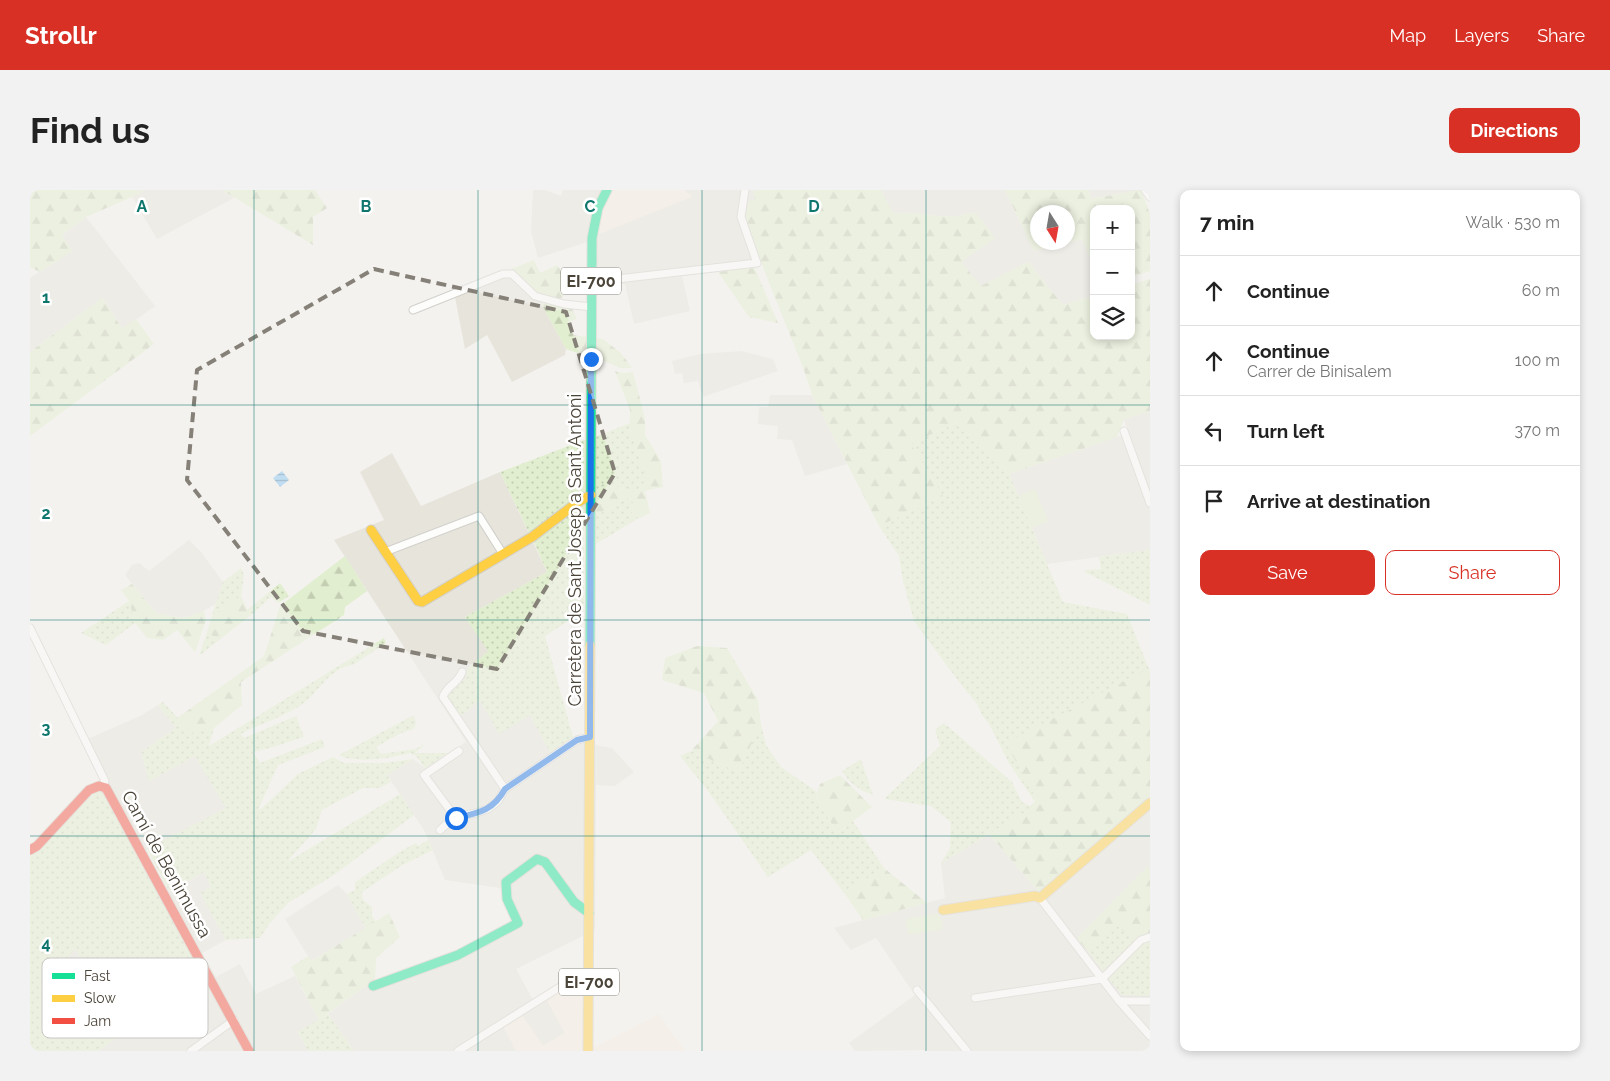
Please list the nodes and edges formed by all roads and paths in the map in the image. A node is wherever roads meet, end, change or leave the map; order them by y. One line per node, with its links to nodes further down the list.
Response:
1 (607, 190): 5 (street, Carretera de Sant Josep a Sant Antoni / EI-700)
2 (745, 190): 5 (street)
3 (1146, 190): 4 (street)
4 (1150, 198)
5 (591, 282): 6 (street, Carretera de Sant Josep a Sant Antoni / EI-700)
6 (592, 307): 7 (street); 9 (street, Carretera de Sant Josep a Sant Antoni / EI-700)
7 (413, 310)
8 (1124, 431): 10 (street)
9 (591, 495): 13 (street); 16 (street, Carretera de Sant Josep a Sant Antoni / EI-700)
10 (1150, 503)
11 (371, 530): 12 (street)
12 (385, 552): 13 (street); 13 (street)
13 (503, 554)
14 (30, 628): 18 (street)
15 (462, 672): 19 (street)
16 (590, 737): 19 (street); 26 (street, Carretera de Sant Josep a Sant Antoni / EI-700)
17 (460, 751): 21 (street)
18 (103, 786): 23 (street, Camí de Benimussa); 28 (street, Camí de Benimussa)
19 (505, 789): 21 (street)
20 (1150, 804): 24 (street)
21 (456, 818): 22 (street)
22 (440, 830)
23 (30, 850)
24 (1040, 898): 25 (street); 31 (street)
25 (943, 910)
26 (589, 913): 29 (street, EI-700); 32 (street)
27 (1150, 937): 31 (street)
28 (200, 958)
29 (589, 971): 41 (street); 42 (street, EI-700)
30 (208, 973): 37 (street, Camí de Benimussa)
31 (1102, 979): 34 (street); 35 (street)
32 (373, 986)
33 (917, 990): 43 (street)
34 (975, 998)
35 (1119, 1001): 36 (street); 38 (street)
36 (1150, 1001)
37 (234, 1020): 39 (street); 40 (street, Camí de Benimussa)
38 (1150, 1036)
39 (191, 1051)
40 (250, 1051)
41 (458, 1051)
42 (588, 1051)
43 (967, 1051)

